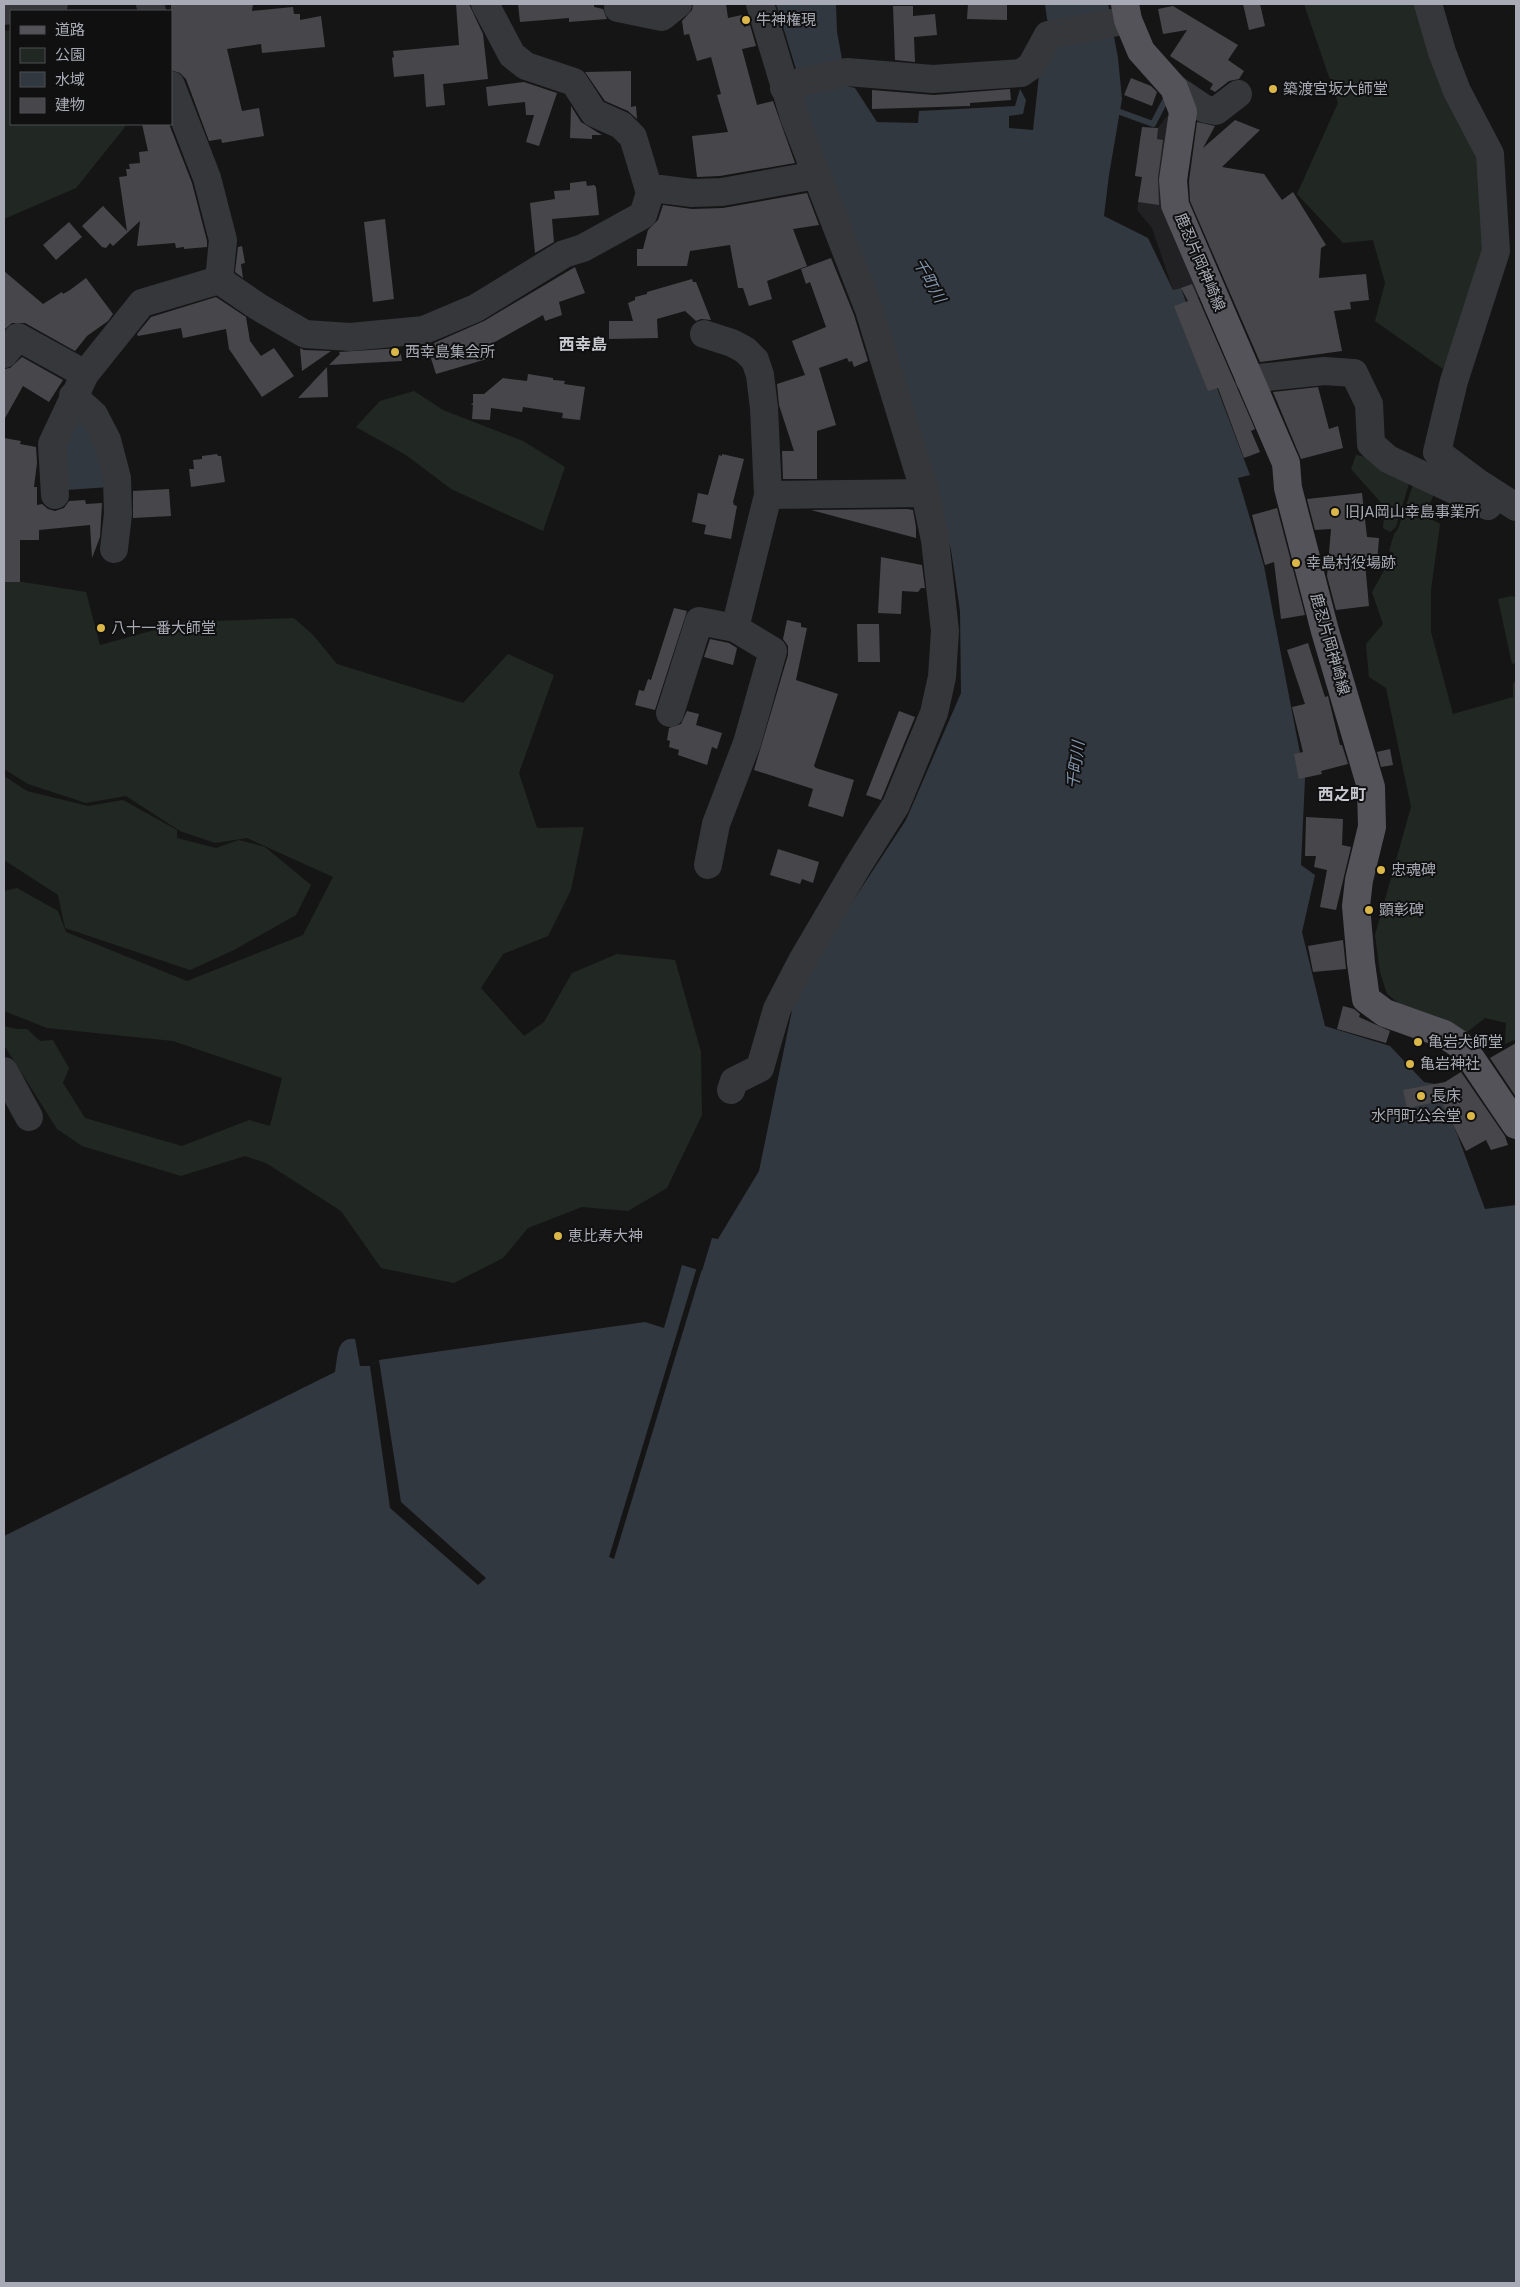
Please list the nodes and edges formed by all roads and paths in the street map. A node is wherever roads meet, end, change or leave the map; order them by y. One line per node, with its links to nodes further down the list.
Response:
1 (54, 4): 7 (street)
2 (485, 4): 14 (street)
3 (678, 4): 6 (street)
4 (760, 4): 9 (street)
5 (1428, 4): 23 (street)
6 (618, 8)
7 (16, 10)
8 (1124, 15): 9 (street); 11 (main road, 鹿忍片岡神崎線)
9 (790, 85): 13 (street)
10 (172, 88): 15 (street)
11 (1174, 88): 12 (street); 18 (main road, 鹿忍片岡神崎線)
12 (1238, 94)
13 (816, 175): 14 (street); 20 (street)
14 (650, 193): 15 (street)
15 (219, 280): 19 (street)
16 (704, 334): 22 (street)
17 (4, 354): 19 (street)
18 (1249, 378): 24 (street); 32 (main road, 鹿忍片岡神崎線)
19 (79, 385): 21 (street); 25 (street)
20 (925, 493): 22 (street); 30 (street)
21 (56, 494)
22 (768, 495): 26 (street)
23 (1516, 507)
24 (1516, 520)
25 (114, 549)
26 (735, 628): 27 (street); 28 (street)
27 (670, 713)
28 (708, 866)
29 (4, 1071): 31 (street)
30 (731, 1090)
31 (29, 1116)
32 (1516, 1125)

